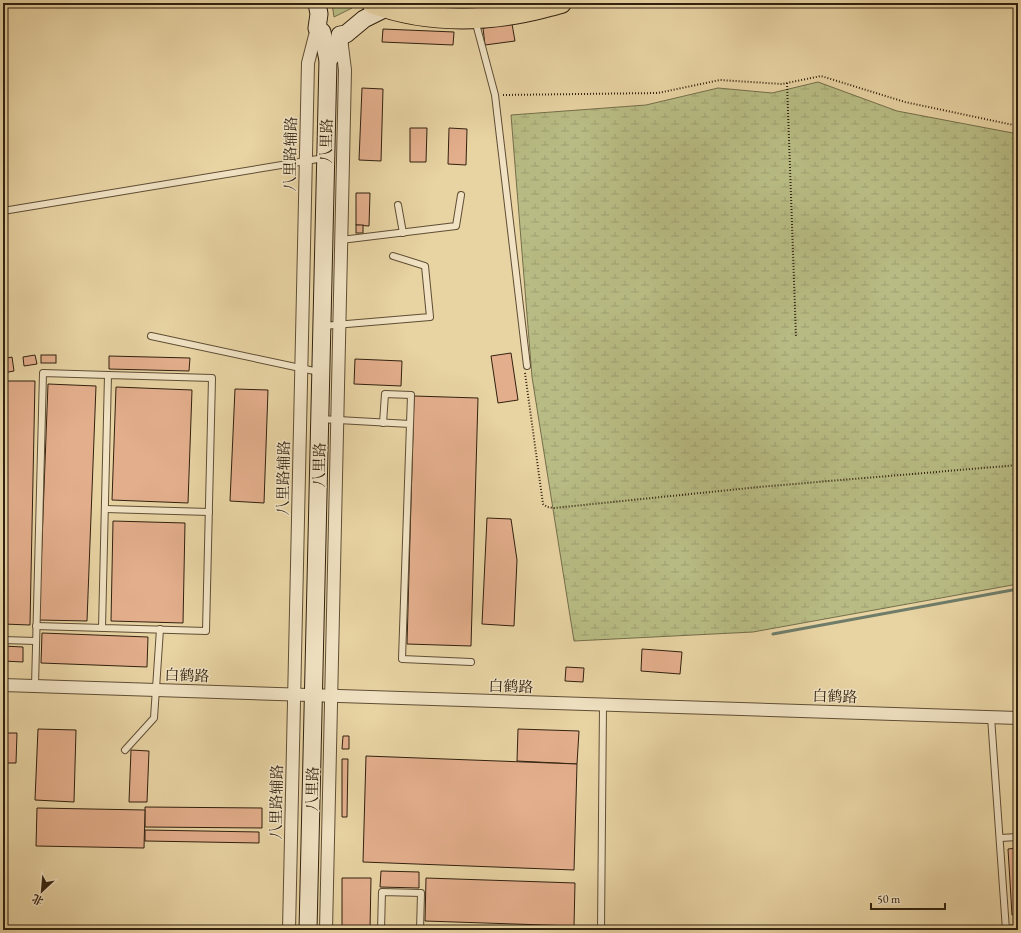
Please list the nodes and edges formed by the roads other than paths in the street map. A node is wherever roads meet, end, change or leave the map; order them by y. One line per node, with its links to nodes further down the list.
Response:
1 (317, 3): 5 (main road, 八里路)
2 (561, 3): 4 (highway)
3 (379, 5): 4 (highway); 6 (main road)
4 (474, 19): 19 (lane)
5 (317, 28): 7 (main road, 八里路); 9 (street, 八里路辅路)
6 (340, 35): 7 (main road); 14 (street)
7 (328, 60): 8 (main road, 八里路)
8 (326, 158): 9 (lane); 17 (main road, 八里路)
9 (306, 161): 12 (lane); 20 (street, 八里路辅路)
10 (461, 195): 13 (lane)
11 (398, 205): 13 (lane)
12 (3, 211)
13 (403, 234): 14 (lane)
14 (341, 240): 16 (street)
15 (393, 256): 16 (lane)
16 (340, 324): 17 (lane); 24 (street)
17 (322, 326): 21 (main road, 八里路)
18 (151, 336): 20 (lane)
19 (527, 366)
20 (301, 368): 21 (lane); 38 (street, 八里路辅路)
21 (321, 372): 23 (main road, 八里路)
22 (108, 375): 27 (lane); 28 (lane); 29 (lane)
23 (320, 419): 24 (lane); 39 (main road, 八里路)
24 (338, 420): 25 (lane); 40 (street)
25 (383, 423): 26 (lane); 26 (lane)
26 (410, 424): 34 (lane)
27 (105, 509): 28 (lane); 30 (lane)
28 (209, 512): 31 (lane)
29 (36, 626): 30 (lane); 33 (lane)
30 (102, 628): 31 (lane)
31 (160, 629): 37 (lane)
32 (3, 640): 33 (lane)
33 (36, 641): 36 (lane)
34 (472, 662)
35 (3, 685): 36 (street, 白鹤路)
36 (35, 686): 37 (street, 白鹤路)
37 (157, 690): 38 (street, 白鹤路); 44 (lane)
38 (294, 694): 39 (street, 白鹤路); 48 (street, 八里路辅路)
39 (314, 695): 40 (street, 白鹤路); 49 (main road, 八里路)
40 (331, 696): 41 (street, 白鹤路); 50 (street)
41 (603, 705): 42 (street, 白鹤路); 53 (lane)
42 (991, 717): 43 (street, 白鹤路); 46 (lane)
43 (1018, 718)
44 (125, 750)
45 (1018, 837): 46 (lane)
46 (1000, 838): 54 (lane)
47 (1018, 928): 54 (lane)
48 (289, 930)
49 (308, 930)
50 (326, 930)
51 (381, 930): 52 (lane)
52 (420, 930)
53 (601, 930)
54 (1006, 930)

